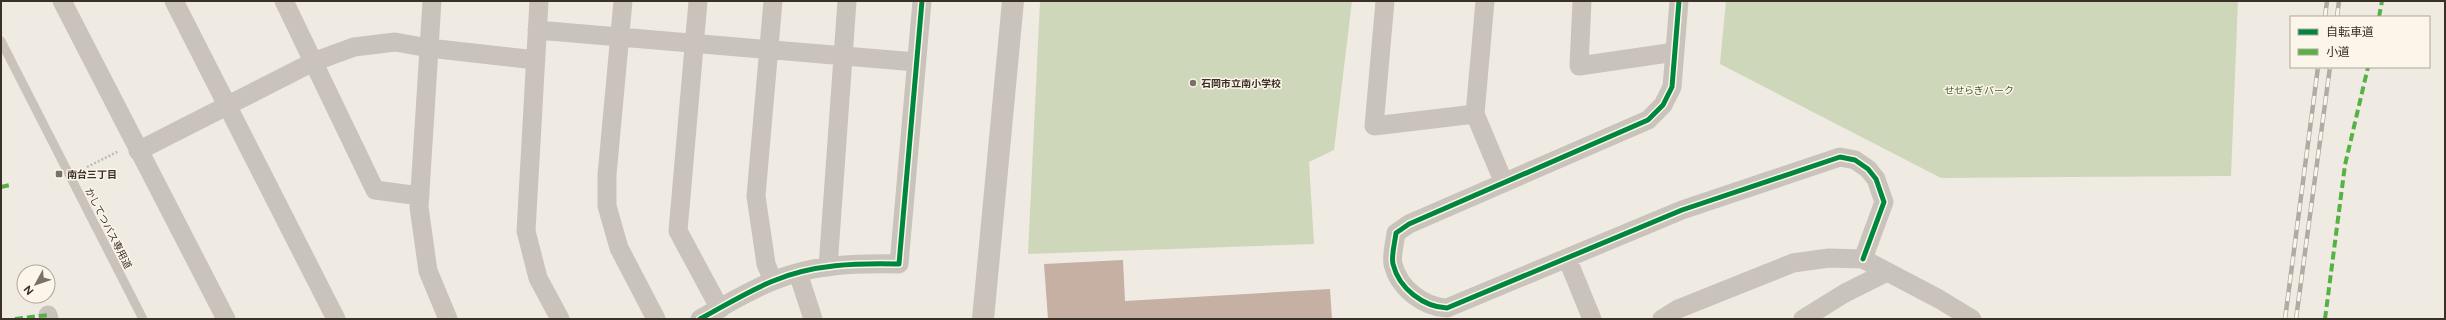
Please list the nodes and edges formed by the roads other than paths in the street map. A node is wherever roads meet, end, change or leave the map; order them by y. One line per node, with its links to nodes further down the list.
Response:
1 (62, 1): 29 (street)
2 (174, 1): 27 (street)
3 (284, 1): 25 (street)
4 (432, 1): 20 (street)
5 (539, 1): 16 (street)
6 (623, 1): 17 (street)
7 (698, 1): 19 (street)
8 (772, 1): 21 (street)
9 (848, 1): 23 (street)
10 (922, 1): 26 (street)
11 (1013, 1): 47 (street)
12 (1385, 1): 28 (street)
13 (1485, 1): 28 (street)
14 (1582, 1): 22 (street)
15 (1679, 1): 22 (street)
16 (537, 30): 17 (street); 24 (street)
17 (619, 39): 19 (street); 44 (street)
18 (1, 41): 39 (lane, かしてつバス専用道)
19 (694, 44): 21 (street); 38 (street)
20 (429, 48): 24 (street); 25 (street); 31 (street)
21 (770, 50): 23 (street); 37 (street)
22 (1675, 52): 30 (street)
23 (842, 56): 26 (street); 34 (street)
24 (536, 60): 43 (street)
25 (313, 62): 27 (street); 31 (street)
26 (916, 62): 34 (street)
27 (226, 106): 29 (street); 41 (street)
28 (1475, 114): 30 (street)
29 (136, 147): 40 (street)
30 (1504, 183): 32 (street)
31 (420, 196): 42 (street)
32 (1566, 258): 33 (street); 48 (street)
33 (1863, 259): 35 (street); 49 (street)
34 (828, 267): 36 (street)
35 (1886, 272): 50 (street); 51 (street)
36 (798, 273): 37 (street); 46 (street)
37 (773, 280): 38 (street)
38 (720, 308): 45 (street)
39 (143, 319)
40 (226, 319)
41 (336, 319)
42 (448, 319)
43 (560, 319)
44 (656, 319)
45 (700, 319)
46 (813, 319)
47 (983, 319)
48 (1592, 319)
49 (1662, 319)
50 (1803, 319)
51 (1972, 319)

